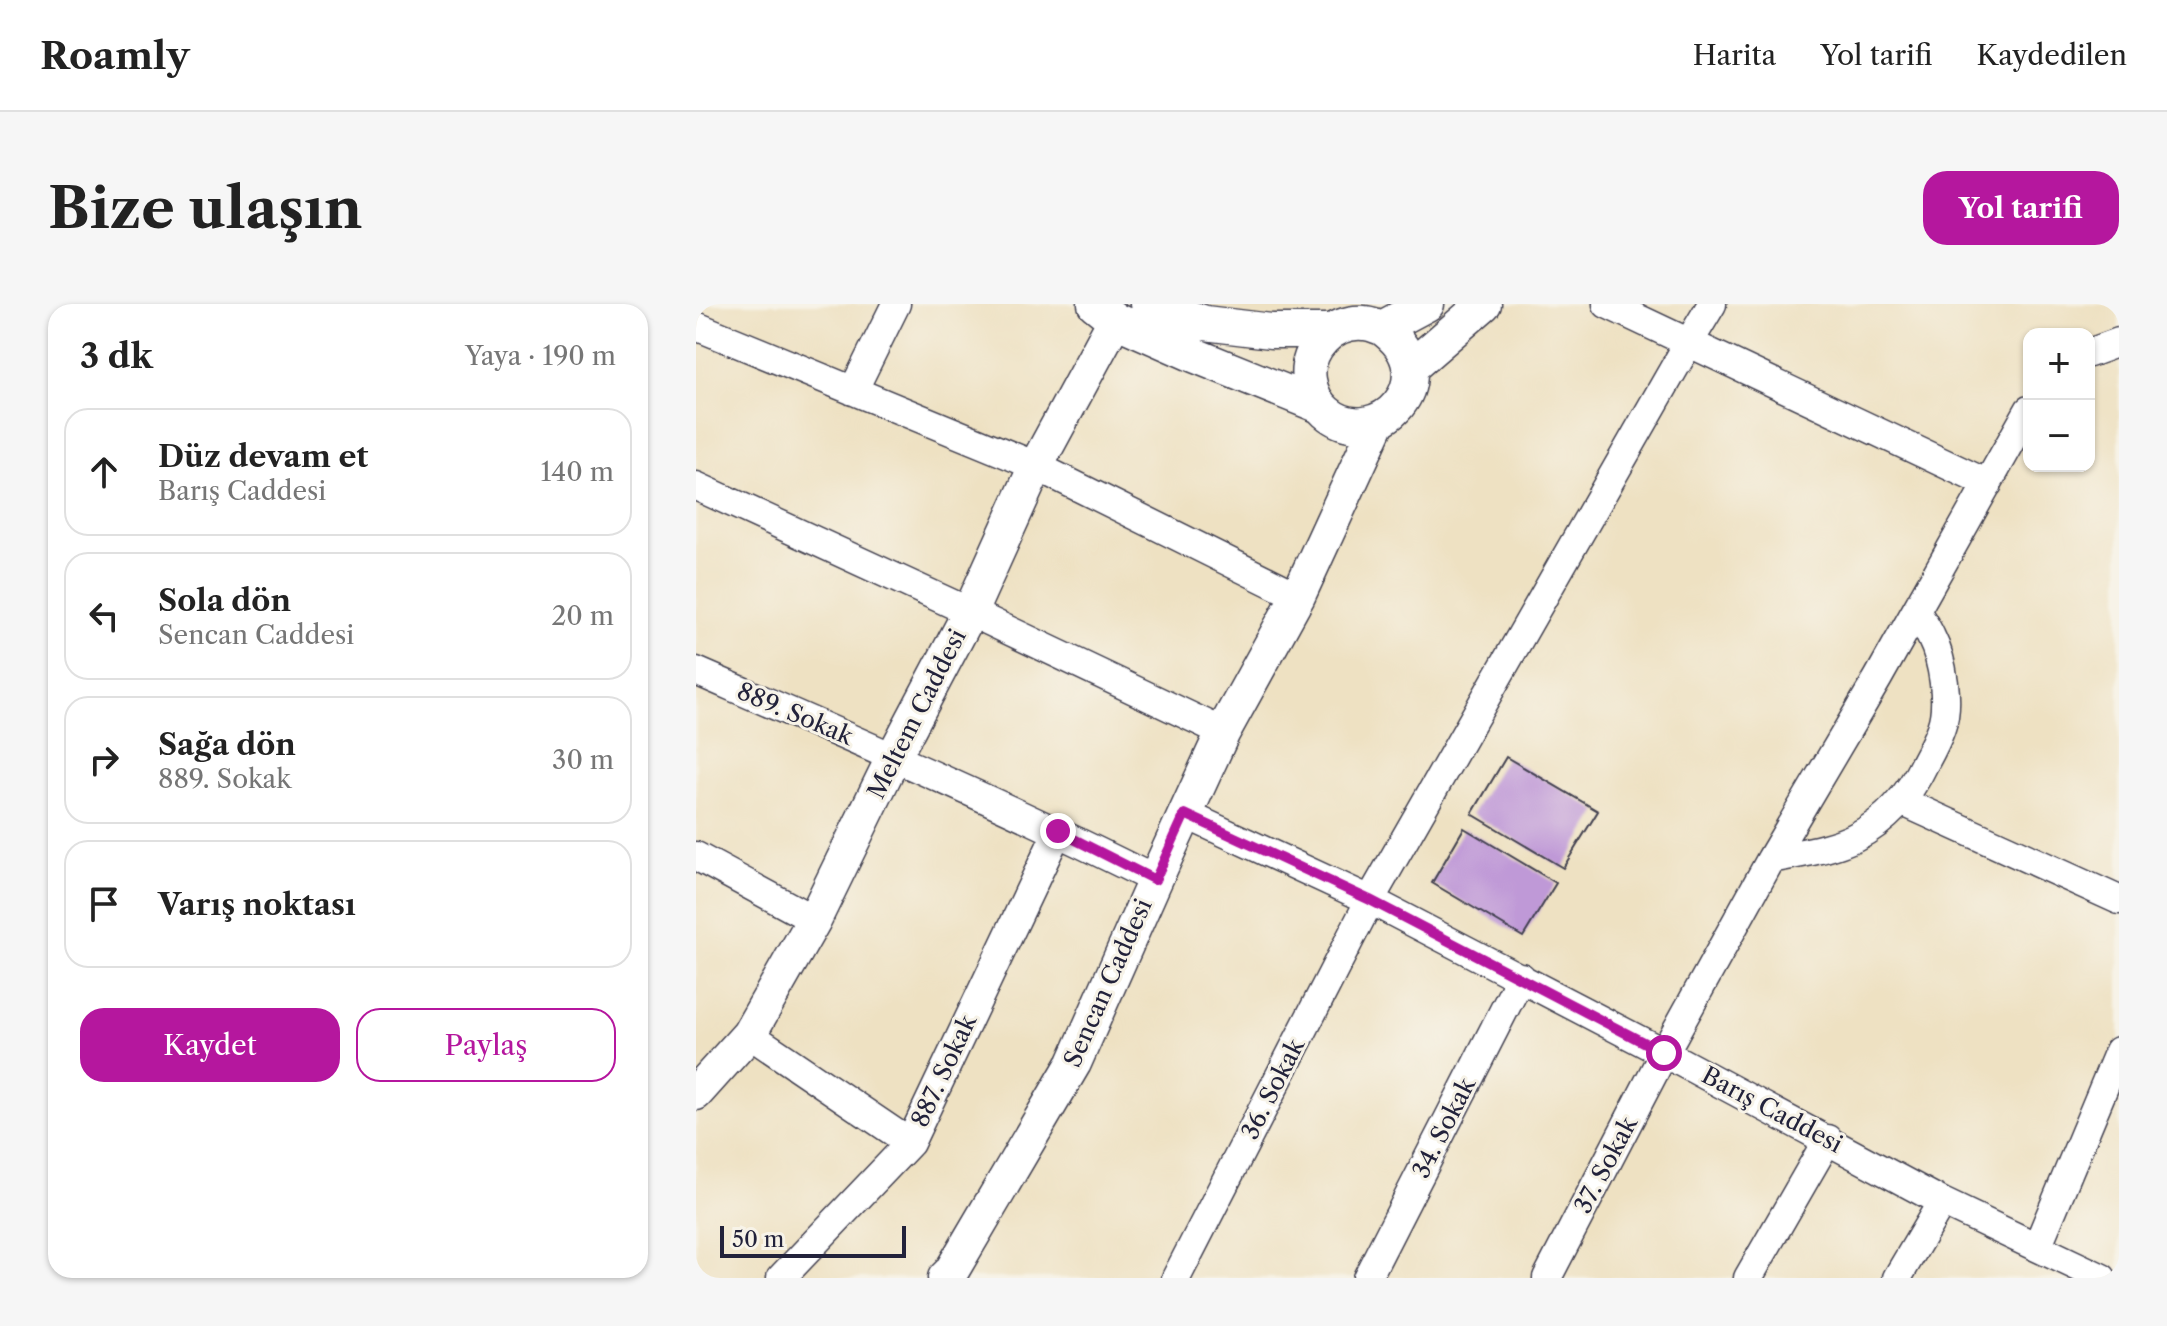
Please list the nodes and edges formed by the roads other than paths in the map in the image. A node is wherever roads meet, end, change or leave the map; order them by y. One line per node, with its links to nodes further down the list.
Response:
1 (896, 304): 15 (street)
2 (1147, 304): 10 (street)
3 (1427, 304): 9 (street)
4 (1484, 304): 14 (street)
5 (1607, 304): 11 (street)
6 (1712, 304): 11 (street, 36. Sokak)
7 (1105, 312): 16 (street); 19 (street, Meltem Caddesi)
8 (696, 326): 15 (street)
9 (1382, 328): 10 (street); 14 (street)
10 (1331, 331): 16 (street)
11 (1688, 344): 20 (street); 34 (street, 36. Sokak)
12 (2100, 349): 13 (street)
13 (2119, 363)
14 (1410, 368): 17 (street)
15 (853, 391): 19 (street)
16 (1320, 406): 17 (street)
17 (1379, 420): 22 (street, Sencan Caddesi)
18 (2023, 421): 20 (street, 37. Sokak)
19 (1036, 466): 22 (street); 24 (street, Meltem Caddesi)
20 (1988, 484): 23 (street, 37. Sokak)
21 (696, 486): 24 (street)
22 (1298, 596): 26 (street, Sencan Caddesi)
23 (1916, 611): 28 (street); 32 (street, 37. Sokak)
24 (970, 612): 26 (street); 27 (street, Meltem Caddesi)
25 (696, 671): 27 (street, 889. Sokak)
26 (1223, 732): 29 (street, Sencan Caddesi)
27 (894, 756): 30 (street, 889. Sokak); 36 (street, Meltem Caddesi)
28 (1901, 801): 32 (street); 35 (street)
29 (1185, 814): 33 (street, Sencan Caddesi); 34 (street, Barış Caddesi)
30 (1058, 831): 33 (street, 889. Sokak); 43 (street, 887. Sokak)
31 (696, 856): 36 (street)
32 (1771, 859): 40 (street, 37. Sokak)
33 (1155, 880): 46 (street, Sencan Caddesi)
34 (1370, 900): 37 (street, Barış Caddesi); 48 (street, 36. Sokak)
35 (2119, 900)
36 (814, 920): 38 (street, Meltem Caddesi)
37 (1521, 977): 40 (street, Barış Caddesi); 49 (street, 34. Sokak)
38 (749, 1034): 41 (street, Meltem Caddesi); 43 (street)
39 (2119, 1051): 45 (street)
40 (1664, 1053): 42 (street, Barış Caddesi); 50 (street, 37. Sokak)
41 (696, 1093)
42 (1828, 1139): 44 (street, Barış Caddesi); 51 (street)
43 (910, 1143): 47 (street, 887. Sokak)
44 (1942, 1202): 45 (street, Barış Caddesi); 52 (street)
45 (2037, 1247): 53 (street, Barış Caddesi)
46 (953, 1276)
47 (781, 1278)
48 (1176, 1278)
49 (1367, 1278)
50 (1547, 1278)
51 (1748, 1278)
52 (1897, 1278)
53 (2102, 1278)

